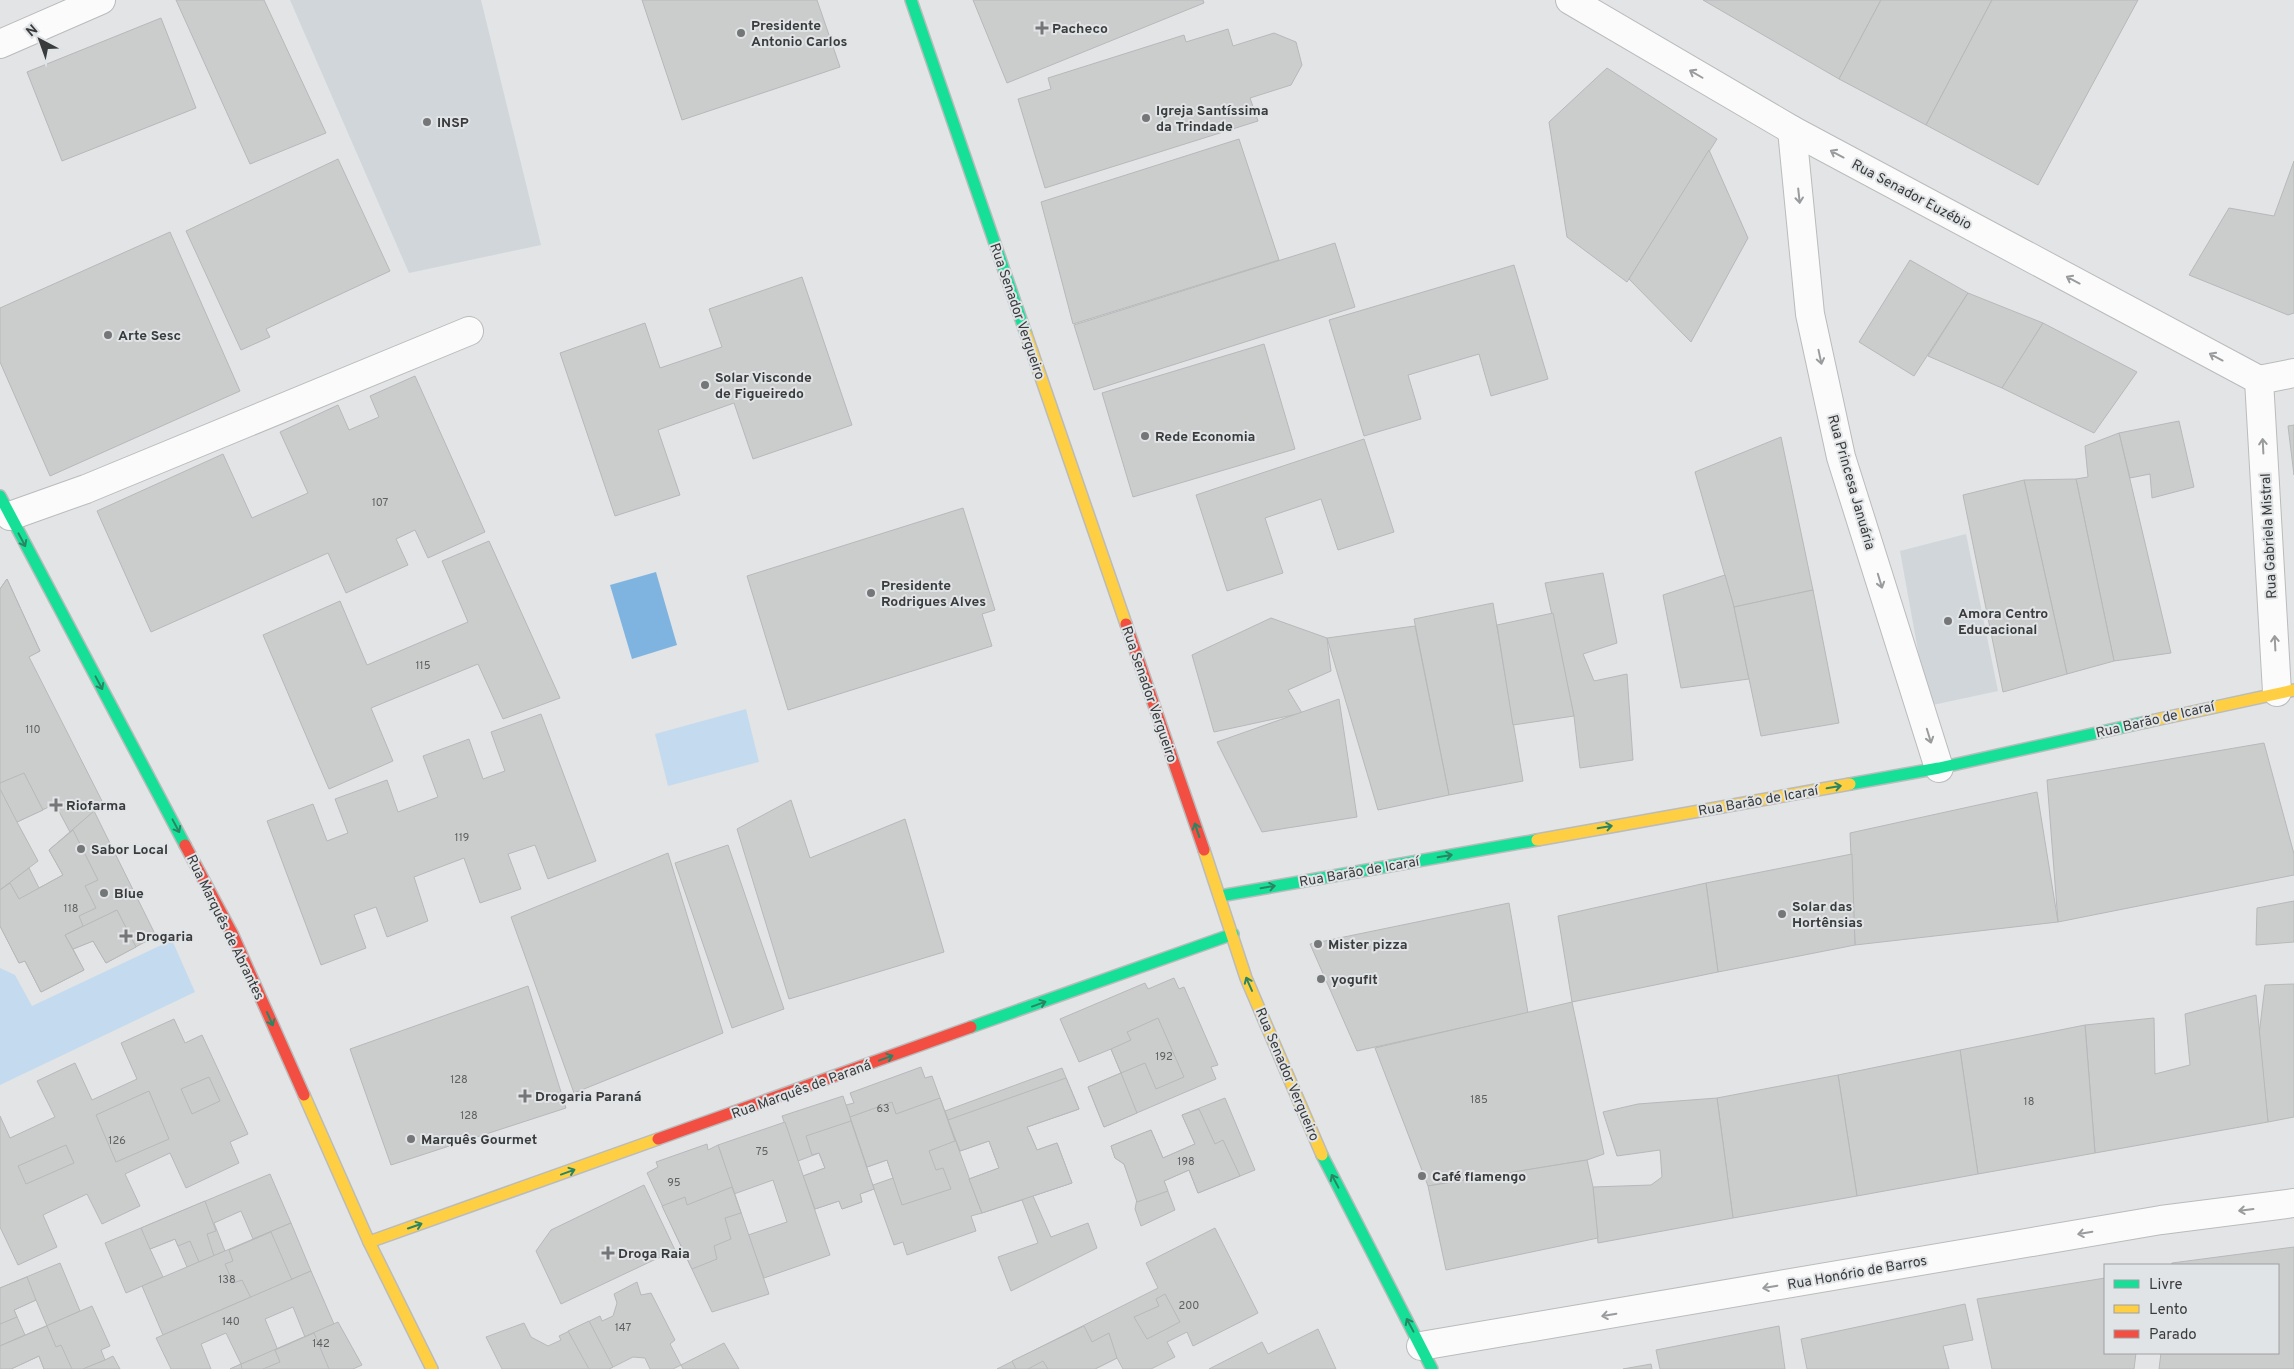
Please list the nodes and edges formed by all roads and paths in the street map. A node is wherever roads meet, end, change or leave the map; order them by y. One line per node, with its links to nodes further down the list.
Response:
1 (101, 0): 4 (street)
2 (911, 0): 12 (street, Rua Senador Vergueiro, one-way to 2)
3 (1570, 0): 5 (street, Rua Senador Euzébio, one-way to 3)
4 (0, 44)
5 (1792, 130): 8 (street, Rua Senador Euzébio, one-way to 5); 11 (street, Rua Princesa Januária, one-way to 11)
6 (469, 331): 9 (street)
7 (2294, 373): 8 (street)
8 (2259, 380): 10 (street, Rua Gabriela Mistral, one-way to 8)
9 (5, 506): 15 (street, Rua Marquês de Abrantes, one-way to 15)
10 (2286, 691): 11 (street, Rua Barão de Icaraí)
11 (1939, 768): 12 (street, Rua Barão de Icaraí, one-way to 11)
12 (1220, 896): 13 (street, Rua Senador Vergueiro)
13 (1233, 934): 15 (street, Rua Marquês de Paraná, one-way to 13); 16 (street, Rua Senador Vergueiro, one-way to 13)
14 (2294, 1204): 16 (street, Rua Honório de Barros, one-way to 16)
15 (369, 1242): 17 (street, Rua Marquês de Abrantes)
16 (1426, 1357)
17 (432, 1369)

